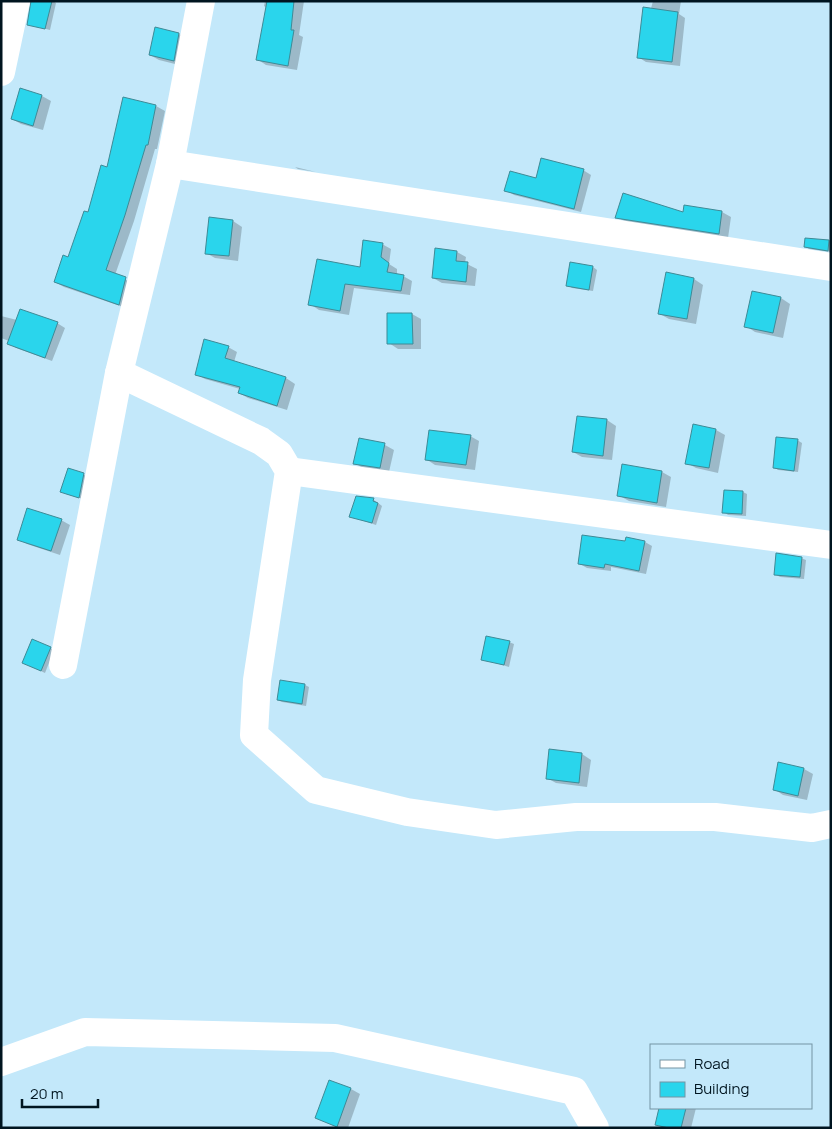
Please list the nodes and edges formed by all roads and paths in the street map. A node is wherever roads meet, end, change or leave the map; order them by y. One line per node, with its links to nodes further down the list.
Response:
1 (16, 1): 3 (street)
2 (201, 1): 4 (street)
3 (2, 63)
4 (170, 164): 5 (street); 6 (street)
5 (831, 267)
6 (119, 372): 7 (street); 9 (street)
7 (290, 471): 8 (street); 10 (street)
8 (831, 545)
9 (64, 665)
10 (831, 824)
11 (1, 1062): 12 (street)
12 (596, 1128)

